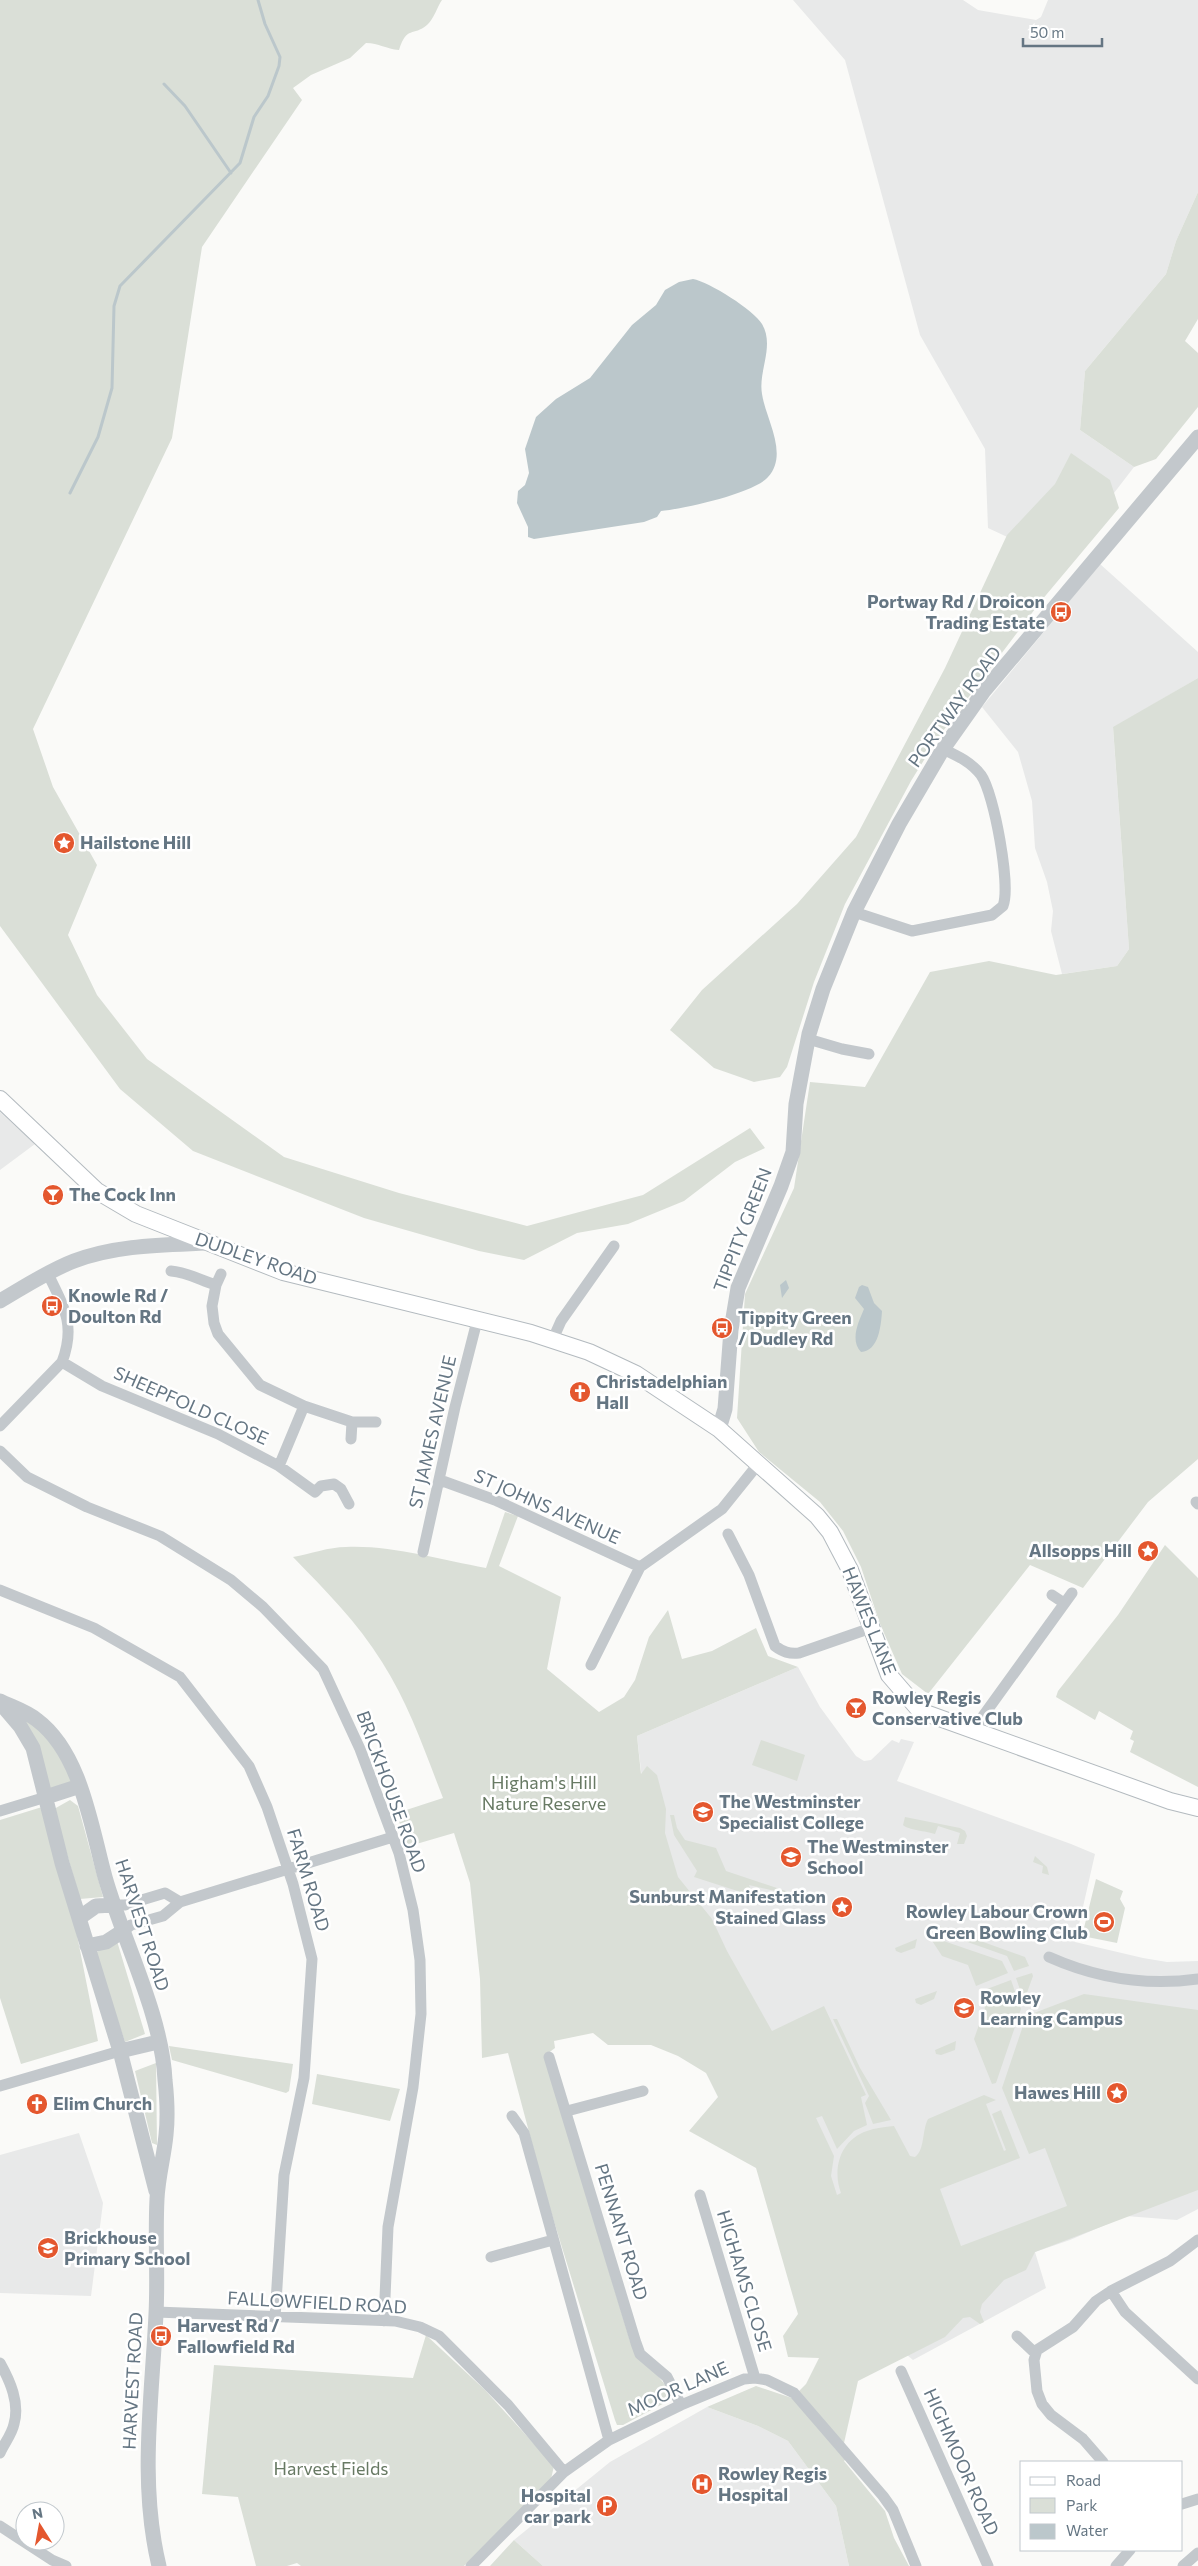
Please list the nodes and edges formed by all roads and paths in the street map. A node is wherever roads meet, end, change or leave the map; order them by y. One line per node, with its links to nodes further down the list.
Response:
1 (1198, 437): 2 (street, PORTWAY ROAD)
2 (944, 748): 3 (street, PORTWAY ROAD); 3 (street)
3 (854, 912): 4 (street, PORTWAY ROAD)
4 (808, 1039): 5 (street); 7 (street, PORTWAY ROAD)
5 (869, 1054)
6 (0, 1099): 8 (main road, DUDLEY ROAD)
7 (796, 1104): 22 (street, TIPPITY GREEN)
8 (206, 1243): 11 (street); 15 (main road, DUDLEY ROAD)
9 (614, 1246): 16 (street)
10 (171, 1271): 13 (street)
11 (48, 1274): 14 (street); 17 (street)
12 (221, 1274): 13 (street)
13 (216, 1285): 18 (street)
14 (0, 1301)
15 (477, 1321): 16 (main road, DUDLEY ROAD); 27 (street, ST JAMES AVENUE)
16 (553, 1339): 22 (main road, DUDLEY ROAD)
17 (62, 1362): 21 (street); 26 (street, SHEEPFOLD CLOSE)
18 (304, 1406): 19 (street); 26 (street)
19 (352, 1422): 20 (street); 23 (street)
20 (376, 1422)
21 (0, 1426)
22 (719, 1429): 25 (main road, HAWES LANE)
23 (352, 1439)
24 (0, 1451): 44 (street, BRICKHOUSE ROAD)
25 (759, 1463): 31 (street); 36 (main road, HAWES LANE)
26 (279, 1466): 28 (street, SHEEPFOLD CLOSE)
27 (440, 1480): 30 (street, ST JAMES AVENUE); 31 (street, ST JOHNS AVENUE)
28 (349, 1504)
29 (728, 1534): 36 (street)
30 (423, 1552)
31 (640, 1568): 37 (street)
32 (0, 1590): 45 (street, FARM ROAD)
33 (1072, 1593): 35 (street)
34 (1052, 1595): 35 (street)
35 (1064, 1604): 39 (street)
36 (871, 1628): 39 (main road, HAWES LANE)
37 (591, 1665)
38 (0, 1702): 40 (street, HARVEST ROAD); 41 (street, HARVEST ROAD)
39 (973, 1730): 42 (main road, HAWES LANE)
40 (80, 1786): 41 (street); 47 (street, HARVEST ROAD)
41 (46, 1797): 43 (street); 48 (street, HARVEST ROAD)
42 (1198, 1808)
43 (0, 1811)
44 (393, 1836): 45 (street); 68 (street, BRICKHOUSE ROAD)
45 (288, 1868): 46 (street); 67 (street, FARM ROAD)
46 (180, 1902): 47 (street); 49 (street)
47 (113, 1904): 48 (street); 49 (street, HARVEST ROAD)
48 (79, 1918): 50 (street, HARVEST ROAD)
49 (122, 1931): 50 (street); 53 (street, HARVEST ROAD)
50 (87, 1946): 54 (street, HARVEST ROAD)
51 (1049, 1957): 52 (street)
52 (1198, 1979)
53 (158, 2042): 54 (street); 61 (street, HARVEST ROAD)
54 (120, 2052): 56 (street); 61 (street, HARVEST ROAD)
55 (549, 2057): 58 (street, PENNANT ROAD)
56 (0, 2086)
57 (643, 2091): 58 (street)
58 (567, 2111): 75 (street, PENNANT ROAD)
59 (512, 2116): 62 (street)
60 (700, 2195): 73 (street, HIGHAMS CLOSE)
61 (157, 2197): 66 (street, HARVEST ROAD)
62 (553, 2240): 64 (street); 76 (street)
63 (1198, 2240): 65 (street)
64 (491, 2257)
65 (1112, 2291): 70 (street); 74 (street)
66 (156, 2312): 67 (street, FALLOWFIELD ROAD); 86 (street, HARVEST ROAD)
67 (275, 2318): 68 (street, FALLOWFIELD ROAD)
68 (384, 2321): 79 (street, FALLOWFIELD ROAD)
69 (1017, 2336): 70 (street)
70 (1035, 2353): 78 (street)
71 (0, 2363): 77 (street)
72 (901, 2371): 89 (street, HIGHMOOR ROAD)
73 (755, 2378): 75 (street, MOOR LANE); 88 (street, MOOR LANE)
74 (1198, 2379)
75 (681, 2405): 76 (street, MOOR LANE)
76 (609, 2440): 79 (street, MOOR LANE)
77 (0, 2453)
78 (1102, 2461)
79 (564, 2472): 87 (street, MOOR LANE)
80 (1198, 2499): 81 (street)
81 (1183, 2504)
82 (0, 2526): 85 (street)
83 (1129, 2551): 90 (street)
84 (1198, 2553): 91 (street)
85 (66, 2566)
86 (158, 2566)
87 (471, 2566)
88 (916, 2566)
89 (988, 2566)
90 (1116, 2566)
91 (1183, 2566)

